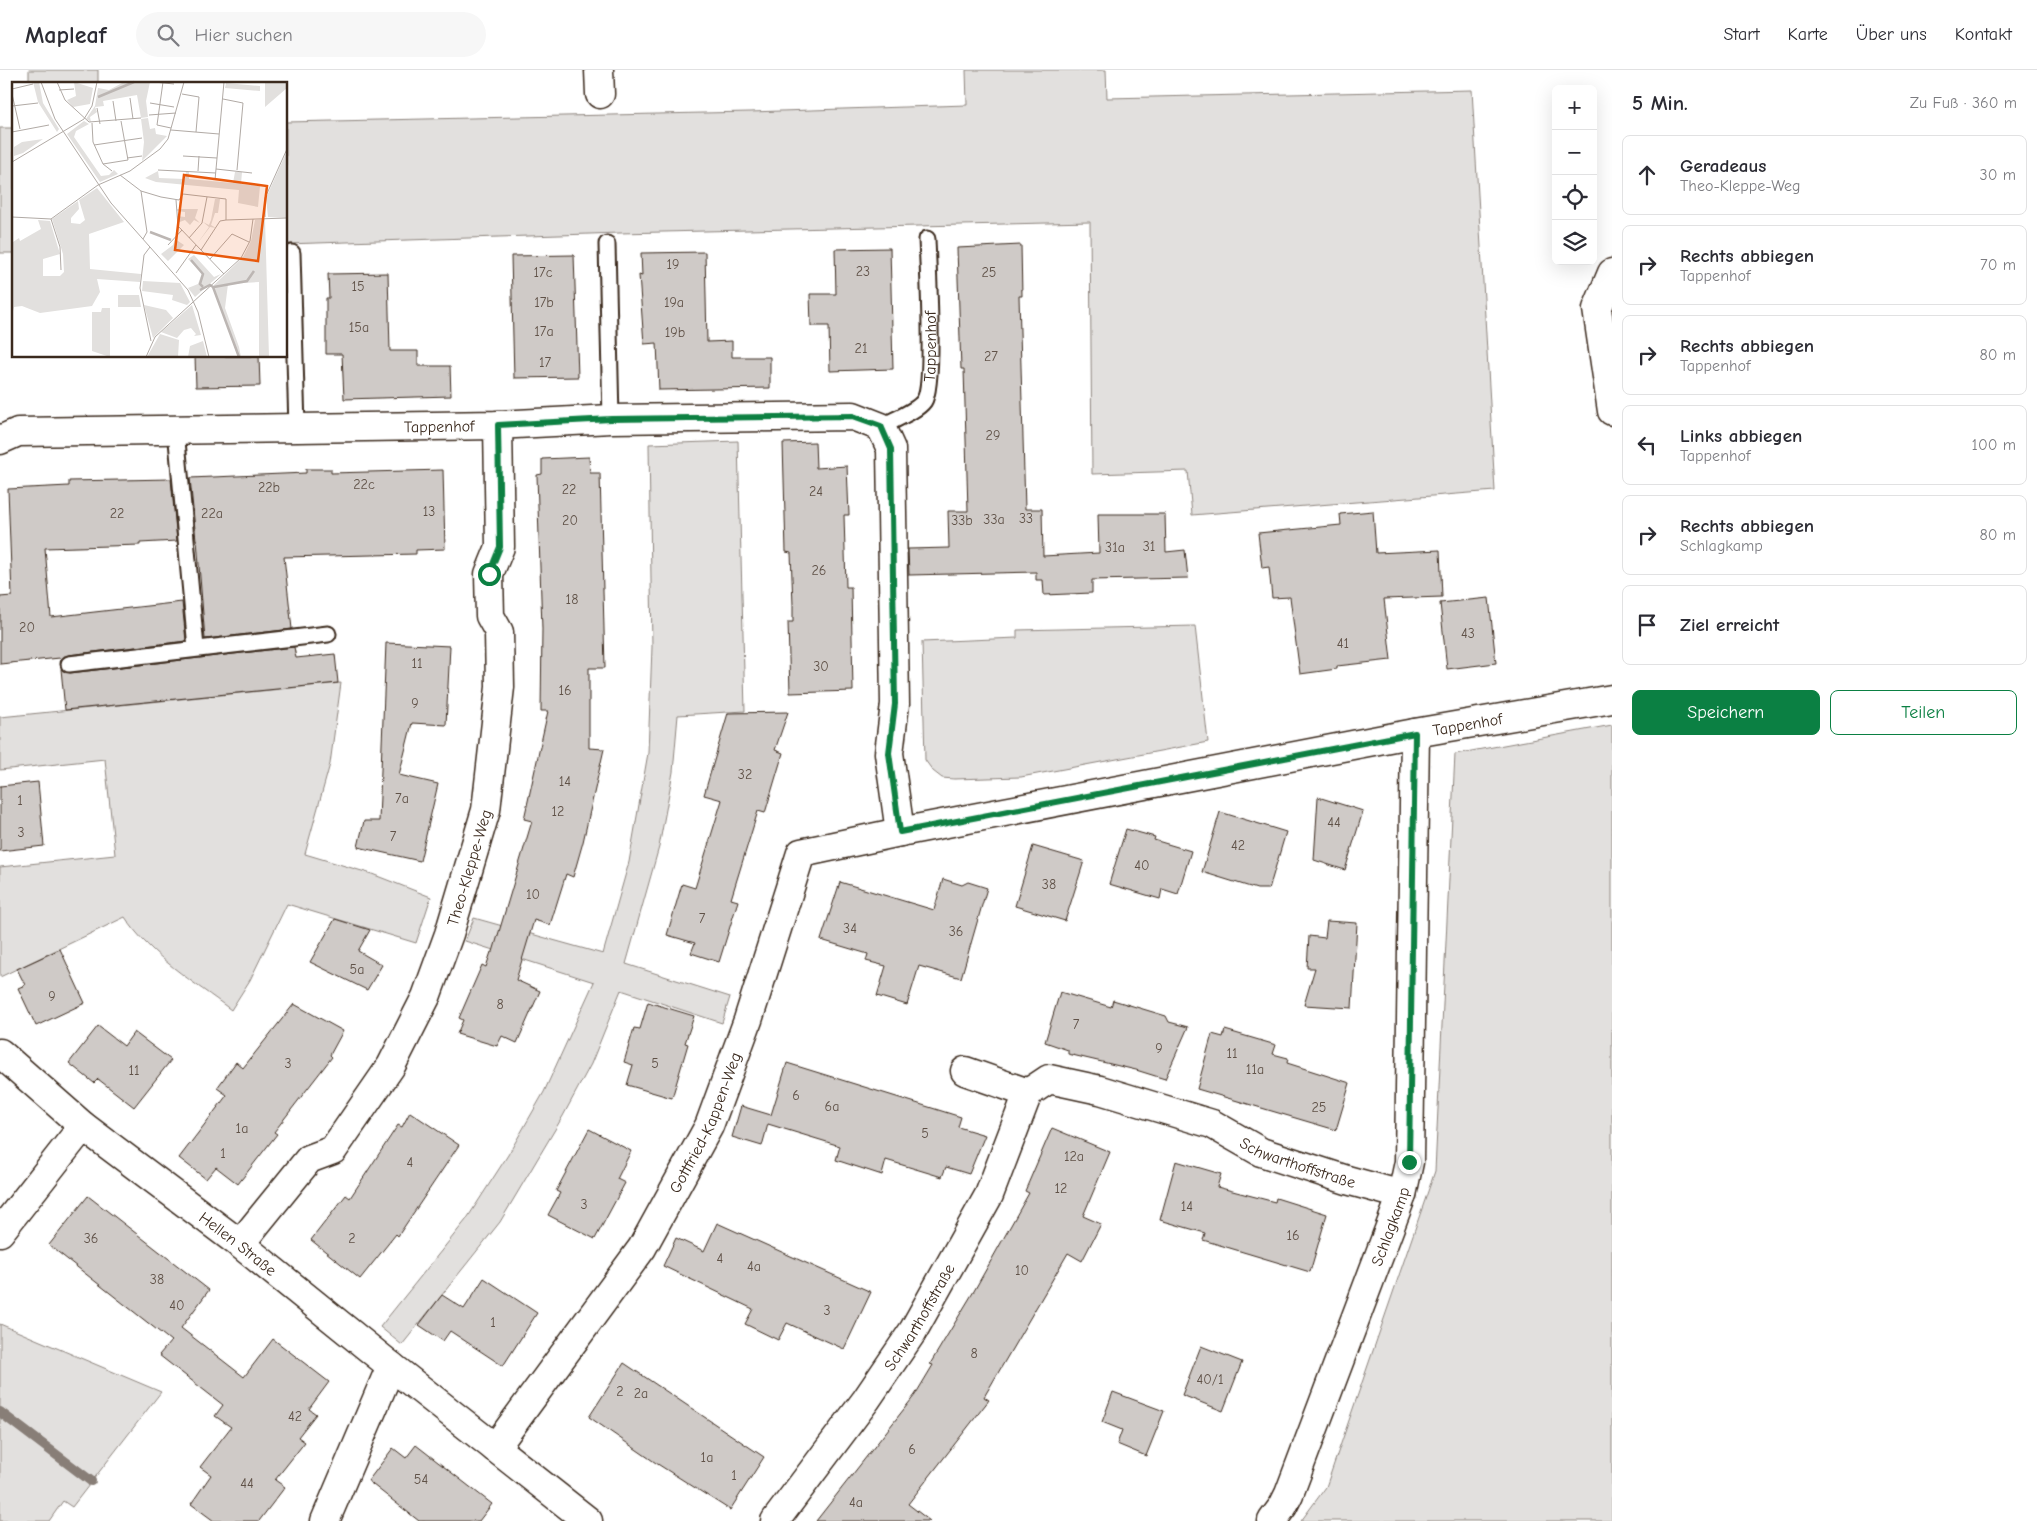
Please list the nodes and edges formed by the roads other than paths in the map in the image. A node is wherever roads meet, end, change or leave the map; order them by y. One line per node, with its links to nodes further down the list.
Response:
1 (927, 240): 8 (lane, Tappenhof)
2 (607, 244): 6 (lane)
3 (292, 253): 9 (lane)
4 (1612, 273): 5 (street)
5 (1612, 412)
6 (611, 419): 7 (street, Tappenhof); 8 (street, Tappenhof)
7 (498, 425): 9 (street, Tappenhof); 24 (street, Theo-Kleppe-Weg)
8 (881, 426): 17 (street)
9 (297, 428): 10 (street, Tappenhof)
10 (176, 430): 11 (street, Tappenhof); 13 (lane)
11 (0, 440)
12 (328, 634): 13 (lane)
13 (196, 648): 14 (lane)
14 (69, 664)
15 (1612, 699): 16 (street, Tappenhof)
16 (1415, 733): 17 (street, Tappenhof); 22 (street, Schlagkamp)
17 (900, 832): 26 (street, Gottfried-Kappen-Weg)
18 (0, 1053): 21 (street, Hellen Straße)
19 (965, 1071): 20 (street)
20 (1028, 1093): 22 (street, Schwarthoffstraße); 29 (street, Schwarthoffstraße)
21 (83, 1126): 23 (street); 24 (street, Hellen Straße)
22 (1402, 1195): 30 (street, Schlagkamp)
23 (0, 1232)
24 (240, 1244): 25 (street, Hellen Straße)
25 (391, 1366): 26 (street, Hellen Straße); 27 (street)
26 (495, 1448): 28 (street, Hellen Straße)
27 (325, 1521)
28 (588, 1521)
29 (775, 1521)
30 (1272, 1521)

